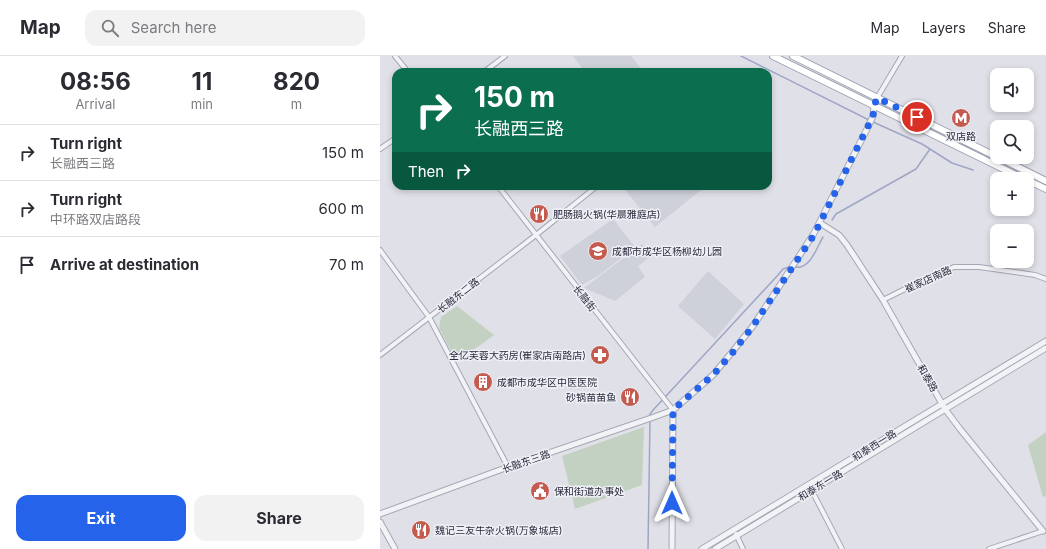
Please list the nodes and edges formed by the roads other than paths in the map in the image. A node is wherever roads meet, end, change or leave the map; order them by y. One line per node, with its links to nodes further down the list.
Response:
1 (395, 56): 6 (street)
2 (505, 56): 7 (street)
3 (773, 56): 9 (main road)
4 (793, 56): 8 (main road)
5 (902, 56): 8 (street)
6 (405, 68)
7 (489, 68)
8 (877, 98): 9 (street); 12 (main road)
9 (874, 106): 14 (main road); 20 (street)
10 (392, 141): 11 (street)
11 (380, 149)
12 (990, 154)
13 (1011, 164): 15 (main road)
14 (1010, 172)
15 (1046, 181)
16 (1034, 184): 17 (main road)
17 (1046, 189)
18 (501, 190): 21 (street, 长融街)
19 (592, 190): 21 (street, 长融东二路)
20 (820, 223): 24 (street, 和泰路); 31 (street)
21 (536, 235): 25 (street, 长融东二路); 31 (street, 长融街)
22 (380, 250): 25 (street)
23 (1046, 279): 24 (street, 崔家店南路)
24 (883, 300): 29 (street, 和泰路)
25 (429, 317): 28 (street, 长融东二路); 32 (street)
26 (1046, 341): 29 (street, 和泰西一路)
27 (1046, 348): 30 (street)
28 (380, 355)
29 (942, 403): 30 (street, 和泰路); 33 (street, 和泰西一路)
30 (945, 409): 33 (street, 和泰东一路); 37 (street, 和泰路)
31 (673, 410): 32 (street, 长融东三路); 40 (street)
32 (508, 467): 34 (street, 长融东三路)
33 (810, 488): 36 (street, 和泰西一路); 38 (street, 和泰东一路); 44 (street)
34 (380, 514)
35 (380, 522): 39 (street)
36 (734, 530): 38 (street); 41 (street, 和泰西一路)
37 (1043, 531): 45 (street)
38 (737, 536): 42 (street, 和泰东一路); 43 (street)
39 (395, 549)
40 (672, 549)
41 (702, 549)
42 (715, 549)
43 (743, 549)
44 (842, 549)
45 (989, 549)

